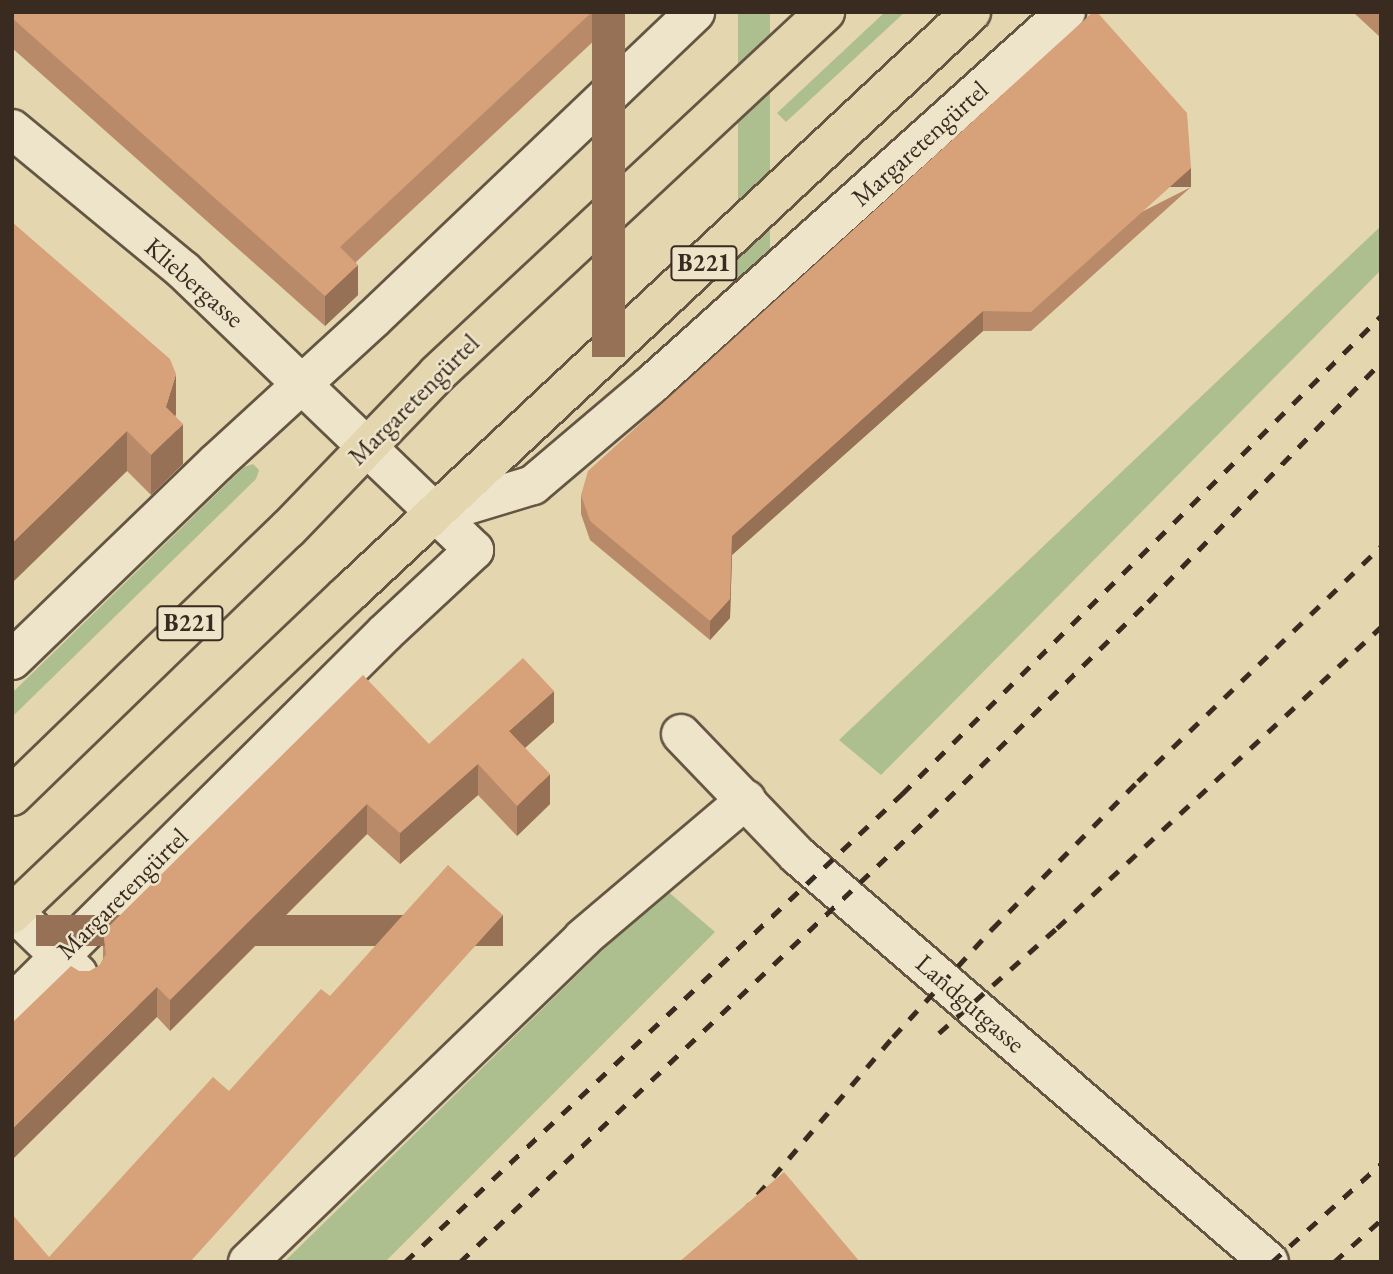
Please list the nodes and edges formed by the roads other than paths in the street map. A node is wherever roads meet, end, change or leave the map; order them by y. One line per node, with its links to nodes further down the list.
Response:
1 (695, 12): 6 (street)
2 (825, 12): 7 (main road, Margaretengürtel / B221)
3 (971, 12): 8 (main road, Margaretengürtel / B221)
4 (1066, 12): 8 (street, Margaretengürtel)
5 (12, 130): 6 (street, Kliebergasse)
6 (301, 383): 7 (street, Kliebergasse); 9 (street)
7 (366, 447): 8 (street); 11 (main road, Margaretengürtel / B221)
8 (436, 514): 13 (main road, Margaretengürtel / B221); 14 (street, Margaretengürtel)
9 (12, 660)
10 (681, 734): 12 (street, Landgutgasse)
11 (12, 796)
12 (746, 800): 16 (street); 17 (street, Landgutgasse)
13 (13, 913): 14 (street)
14 (73, 968): 15 (street, Margaretengürtel)
15 (12, 1004)
16 (248, 1262)
17 (1269, 1262)

